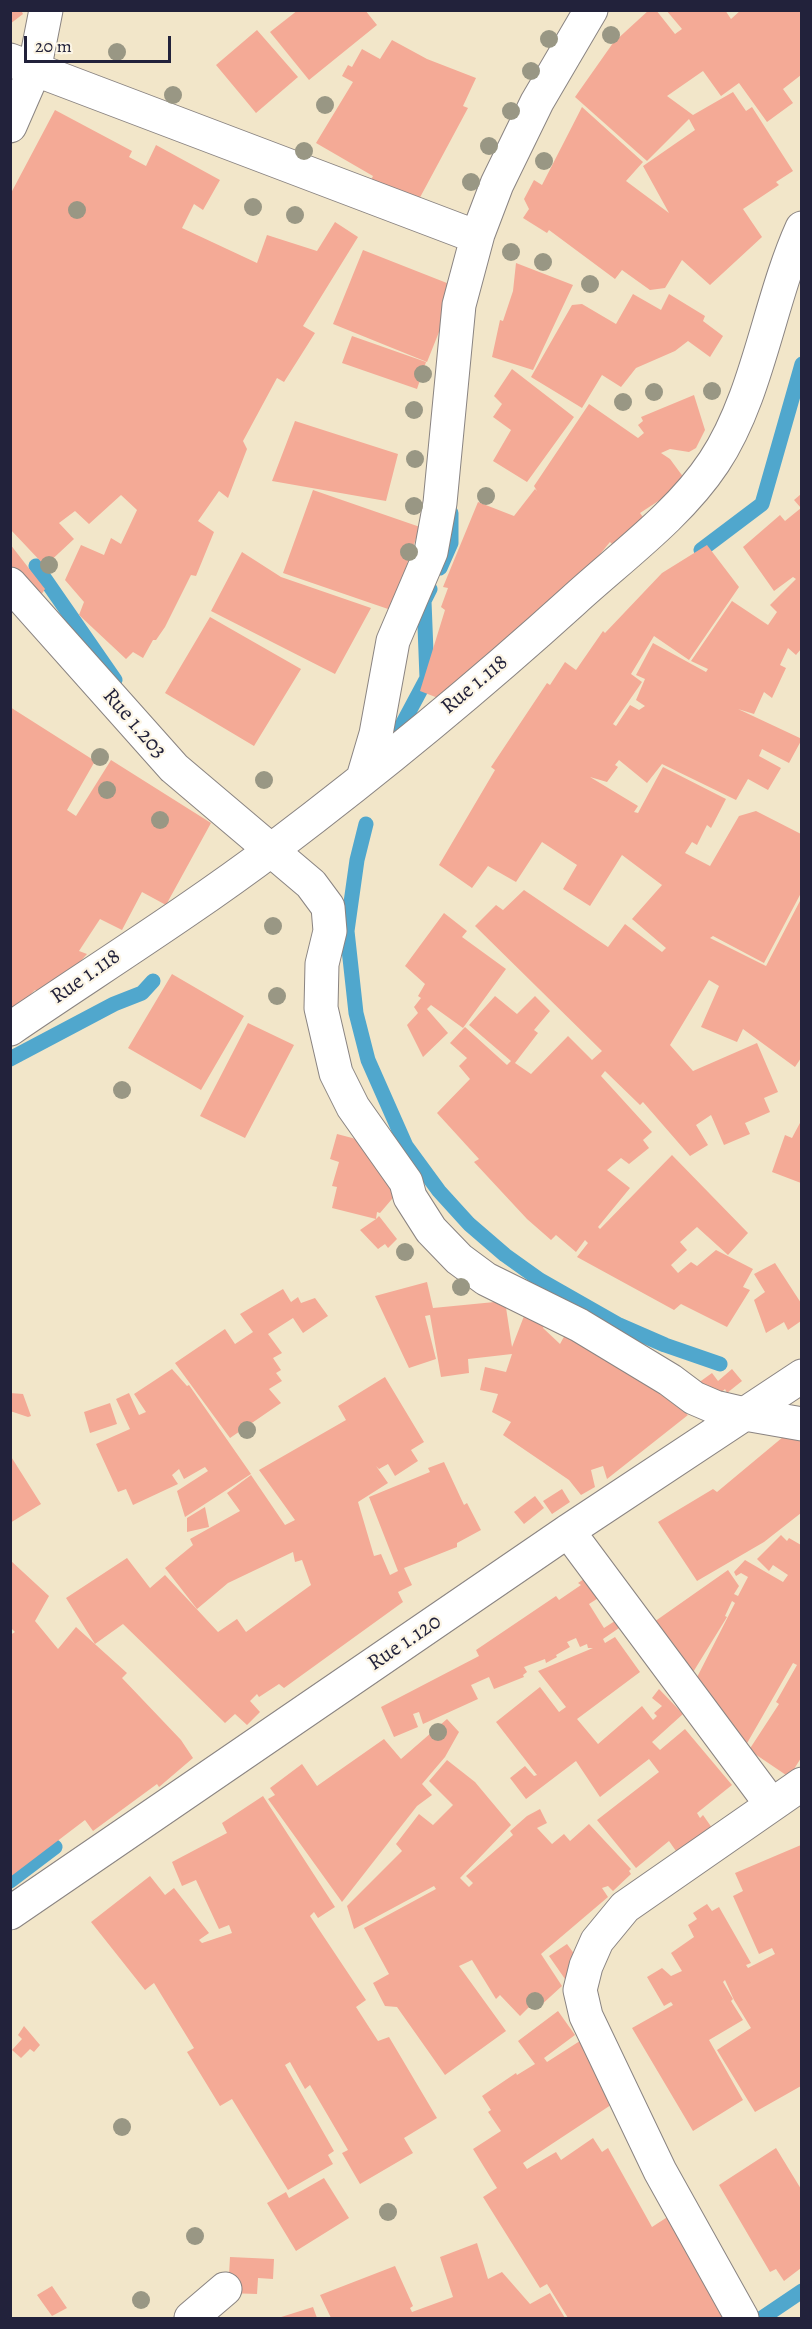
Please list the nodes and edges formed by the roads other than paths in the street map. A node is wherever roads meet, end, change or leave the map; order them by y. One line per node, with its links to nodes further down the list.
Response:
1 (46, 10): 3 (street)
2 (591, 10): 6 (street)
3 (22, 66): 4 (street); 6 (street)
4 (10, 126)
5 (801, 228): 8 (street, Rue 1.118)
6 (478, 234): 8 (street)
7 (10, 584): 9 (street, Rue 1.203)
8 (363, 778): 9 (street, Rue 1.118)
9 (271, 850): 10 (street, Rue 1.118); 12 (street, Rue 1.203)
10 (10, 1029)
11 (798, 1382): 12 (street, Rue 1.120)
12 (745, 1414): 13 (street, Rue 1.203); 14 (street, Rue 1.120)
13 (801, 1424)
14 (568, 1531): 16 (street); 17 (street, Rue 1.120)
15 (801, 1784): 16 (street)
16 (771, 1804): 20 (street)
17 (10, 1913)
18 (225, 2289): 19 (street)
19 (191, 2319)
20 (742, 2319)

